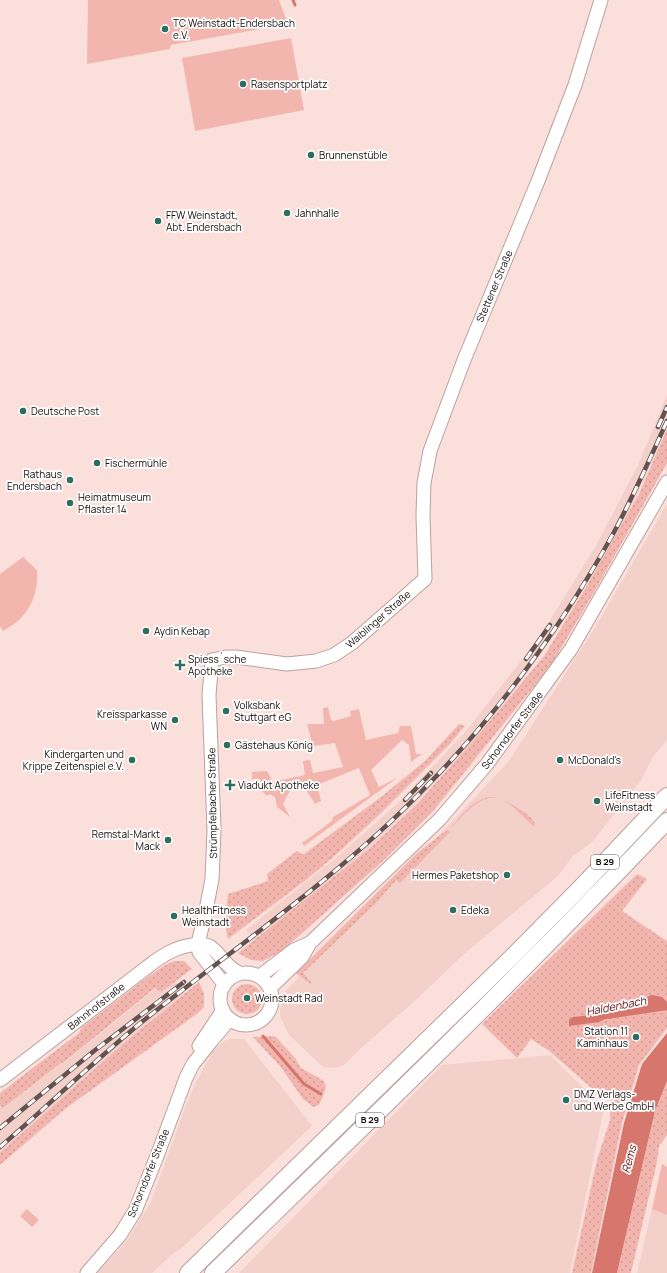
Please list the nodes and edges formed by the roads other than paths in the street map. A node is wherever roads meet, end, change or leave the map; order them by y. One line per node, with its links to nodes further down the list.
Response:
1 (601, 0): 3 (street, Stettener Straße)
2 (667, 482): 7 (street, Schorndorfer Straße)
3 (425, 579): 4 (street, Waiblinger Straße)
4 (212, 660): 8 (street, Strümpfelbacher Straße)
5 (667, 796): 16 (highway, B 29)
6 (667, 821): 17 (highway, B 29)
7 (310, 943): 10 (street, Schorndorfer Straße); 12 (street, Schorndorfer Straße)
8 (198, 944): 9 (street); 11 (street); 14 (street, Bahnhofstraße)
9 (239, 973): 10 (street); 11 (street)
10 (260, 976): 12 (street)
11 (224, 984): 13 (street)
12 (270, 988): 13 (street)
13 (226, 1015): 15 (street, Schorndorfer Straße)
14 (0, 1080)
15 (87, 1273)
16 (188, 1273)
17 (213, 1273)

